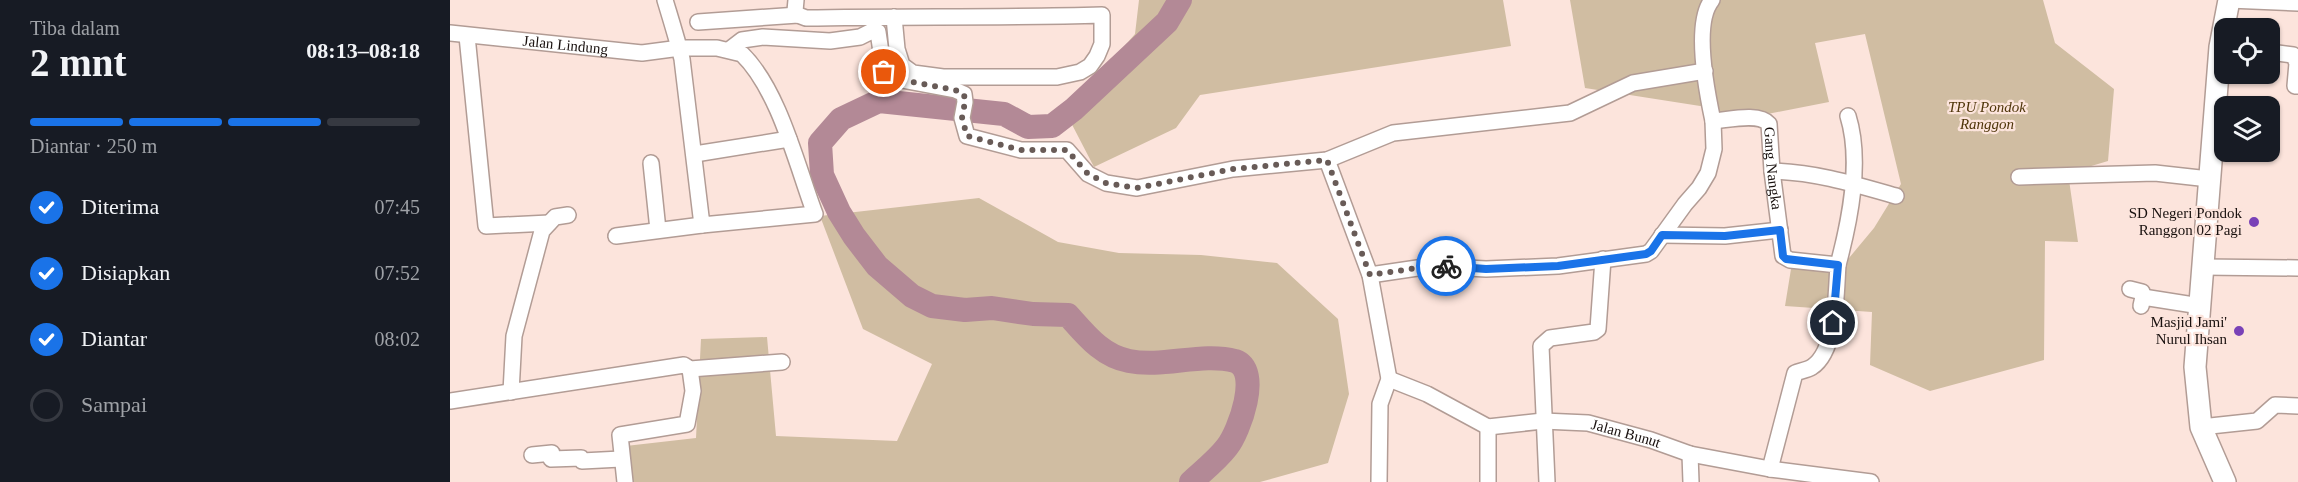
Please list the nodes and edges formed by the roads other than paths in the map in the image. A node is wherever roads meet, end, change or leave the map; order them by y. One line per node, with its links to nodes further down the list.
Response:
1 (665, 0): 11 (street)
2 (1712, 0): 14 (street)
3 (2229, 0): 4 (street); 7 (street)
4 (2298, 3)
5 (797, 7): 6 (street); 8 (street)
6 (894, 17): 6 (street)
7 (2226, 18)
8 (698, 22)
9 (450, 33): 10 (street, Jalan Lindung)
10 (467, 36): 11 (street, Jalan Lindung); 29 (street)
11 (680, 48): 12 (street, Jalan Lindung); 20 (street)
12 (729, 50): 19 (street); 21 (street)
13 (2280, 53): 16 (street)
14 (1705, 71): 18 (street); 21 (street)
15 (2218, 84): 25 (street)
16 (2298, 86)
17 (1848, 116): 26 (street)
18 (1713, 121): 23 (street, Gang Nangka); 33 (street)
19 (789, 139): 20 (street); 30 (street)
20 (695, 154): 30 (street)
21 (1327, 160): 39 (street)
22 (651, 163): 31 (street)
23 (1772, 171): 26 (street); 32 (street, Gang Nangka)
24 (2019, 177): 25 (street)
25 (2209, 179): 37 (street)
26 (1853, 184): 27 (street); 36 (street)
27 (1896, 196)
28 (568, 216): 29 (street)
29 (549, 223): 45 (street)
30 (702, 225): 31 (street)
31 (658, 230): 34 (street)
32 (1780, 230): 33 (street); 36 (street, Gang Nangka)
33 (1662, 235): 35 (street)
34 (616, 236)
35 (1603, 258): 39 (street); 48 (street)
36 (1838, 265): 54 (street)
37 (2203, 267): 38 (street); 41 (street)
38 (2298, 268)
39 (1370, 275): 44 (street)
40 (2138, 298): 41 (street)
41 (2200, 306): 50 (street)
42 (782, 362): 43 (street)
43 (690, 369): 45 (street); 53 (street)
44 (1389, 379): 49 (street); 57 (street)
45 (511, 392): 46 (street)
46 (450, 401)
47 (2298, 406): 50 (street)
48 (1543, 421): 49 (street, Jalan Bunut); 51 (street, Jalan Bunut); 59 (street)
49 (1488, 427): 58 (street)
50 (2201, 427): 61 (street)
51 (1690, 454): 54 (street, Jalan Bunut); 60 (street)
52 (532, 455): 53 (street)
53 (621, 459): 56 (street)
54 (1770, 469): 55 (street, Jalan Bunut)
55 (1864, 481)
56 (625, 482)
57 (1379, 482)
58 (1488, 482)
59 (1547, 482)
60 (1691, 482)
61 (2225, 482)

